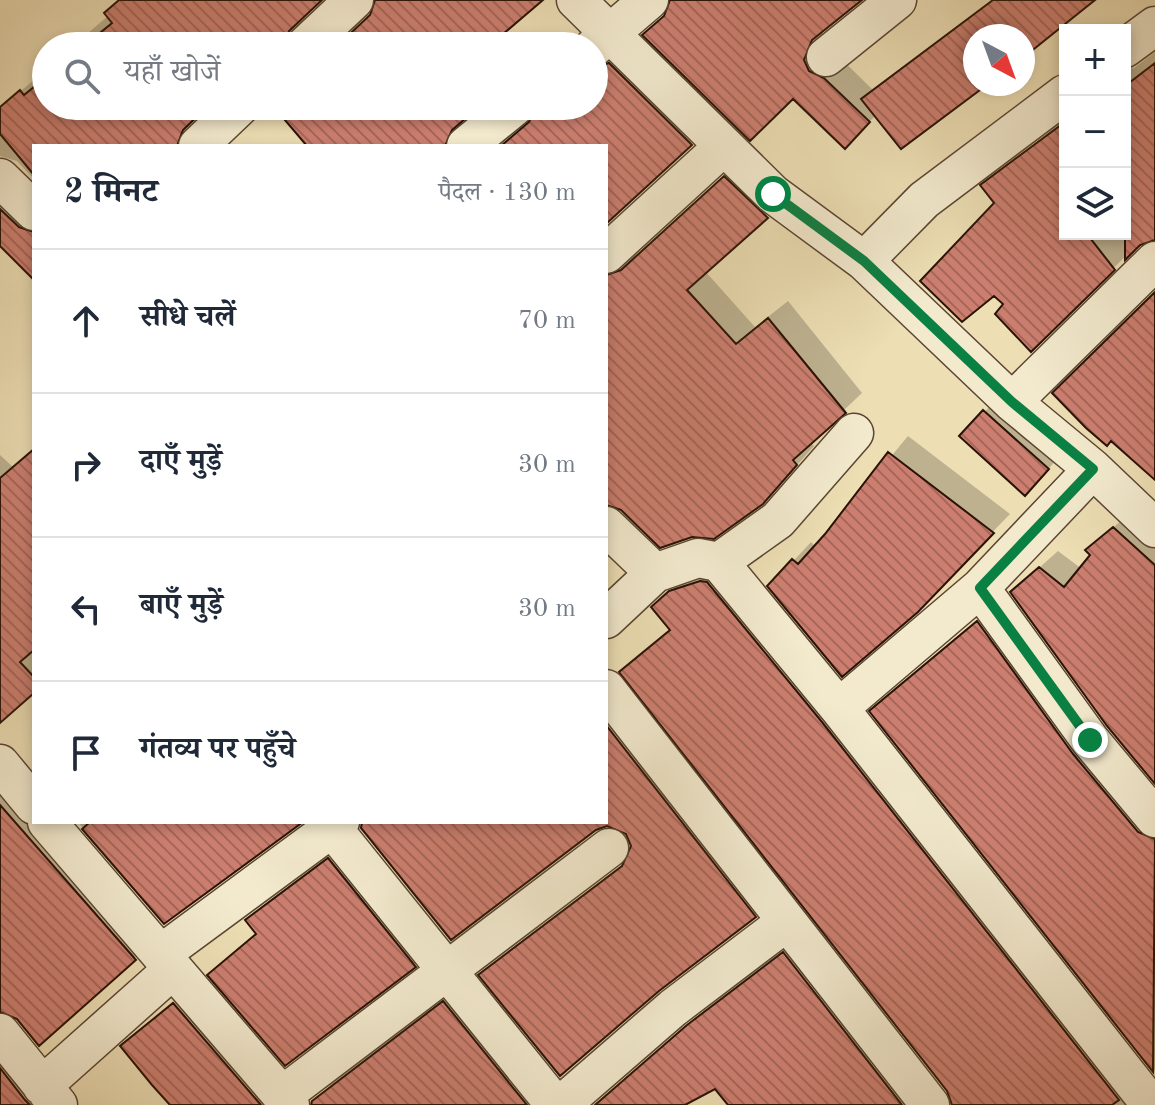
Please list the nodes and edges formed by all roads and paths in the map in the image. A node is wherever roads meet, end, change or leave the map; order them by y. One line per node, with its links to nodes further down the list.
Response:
1 (354, 0): 6 (street)
2 (576, 0): 7 (street)
3 (649, 0): 8 (street)
4 (897, 0): 11 (street)
5 (1155, 26): 10 (street)
6 (320, 32)
7 (598, 32)
8 (608, 36)
9 (608, 44): 15 (street)
10 (1131, 44)
11 (826, 57)
12 (1062, 96): 19 (street)
13 (498, 120): 14 (street)
14 (468, 144)
15 (724, 146): 18 (street); 19 (street)
16 (0, 178): 17 (street)
17 (32, 209)
18 (608, 252)
19 (864, 261): 21 (street)
20 (1155, 261): 21 (street)
21 (1012, 402): 23 (street)
22 (854, 433): 26 (street)
23 (1093, 469): 25 (street); 28 (street)
24 (608, 528): 27 (street)
25 (1155, 528)
26 (719, 562): 27 (street); 31 (street)
27 (655, 573): 29 (street)
28 (980, 588): 31 (street); 34 (street)
29 (608, 617)
30 (608, 692): 38 (street)
31 (839, 708): 46 (street)
32 (0, 764): 33 (street)
33 (32, 800)
34 (1155, 818)
35 (52, 824): 39 (street)
36 (336, 825): 39 (street); 40 (street)
37 (609, 848): 40 (street)
38 (785, 923): 44 (street); 45 (street)
39 (166, 962): 42 (street); 43 (street)
40 (446, 973): 43 (street); 44 (street)
41 (0, 1033): 42 (street)
42 (50, 1095)
43 (286, 1100)
44 (558, 1105)
45 (930, 1105)
46 (1151, 1105)

